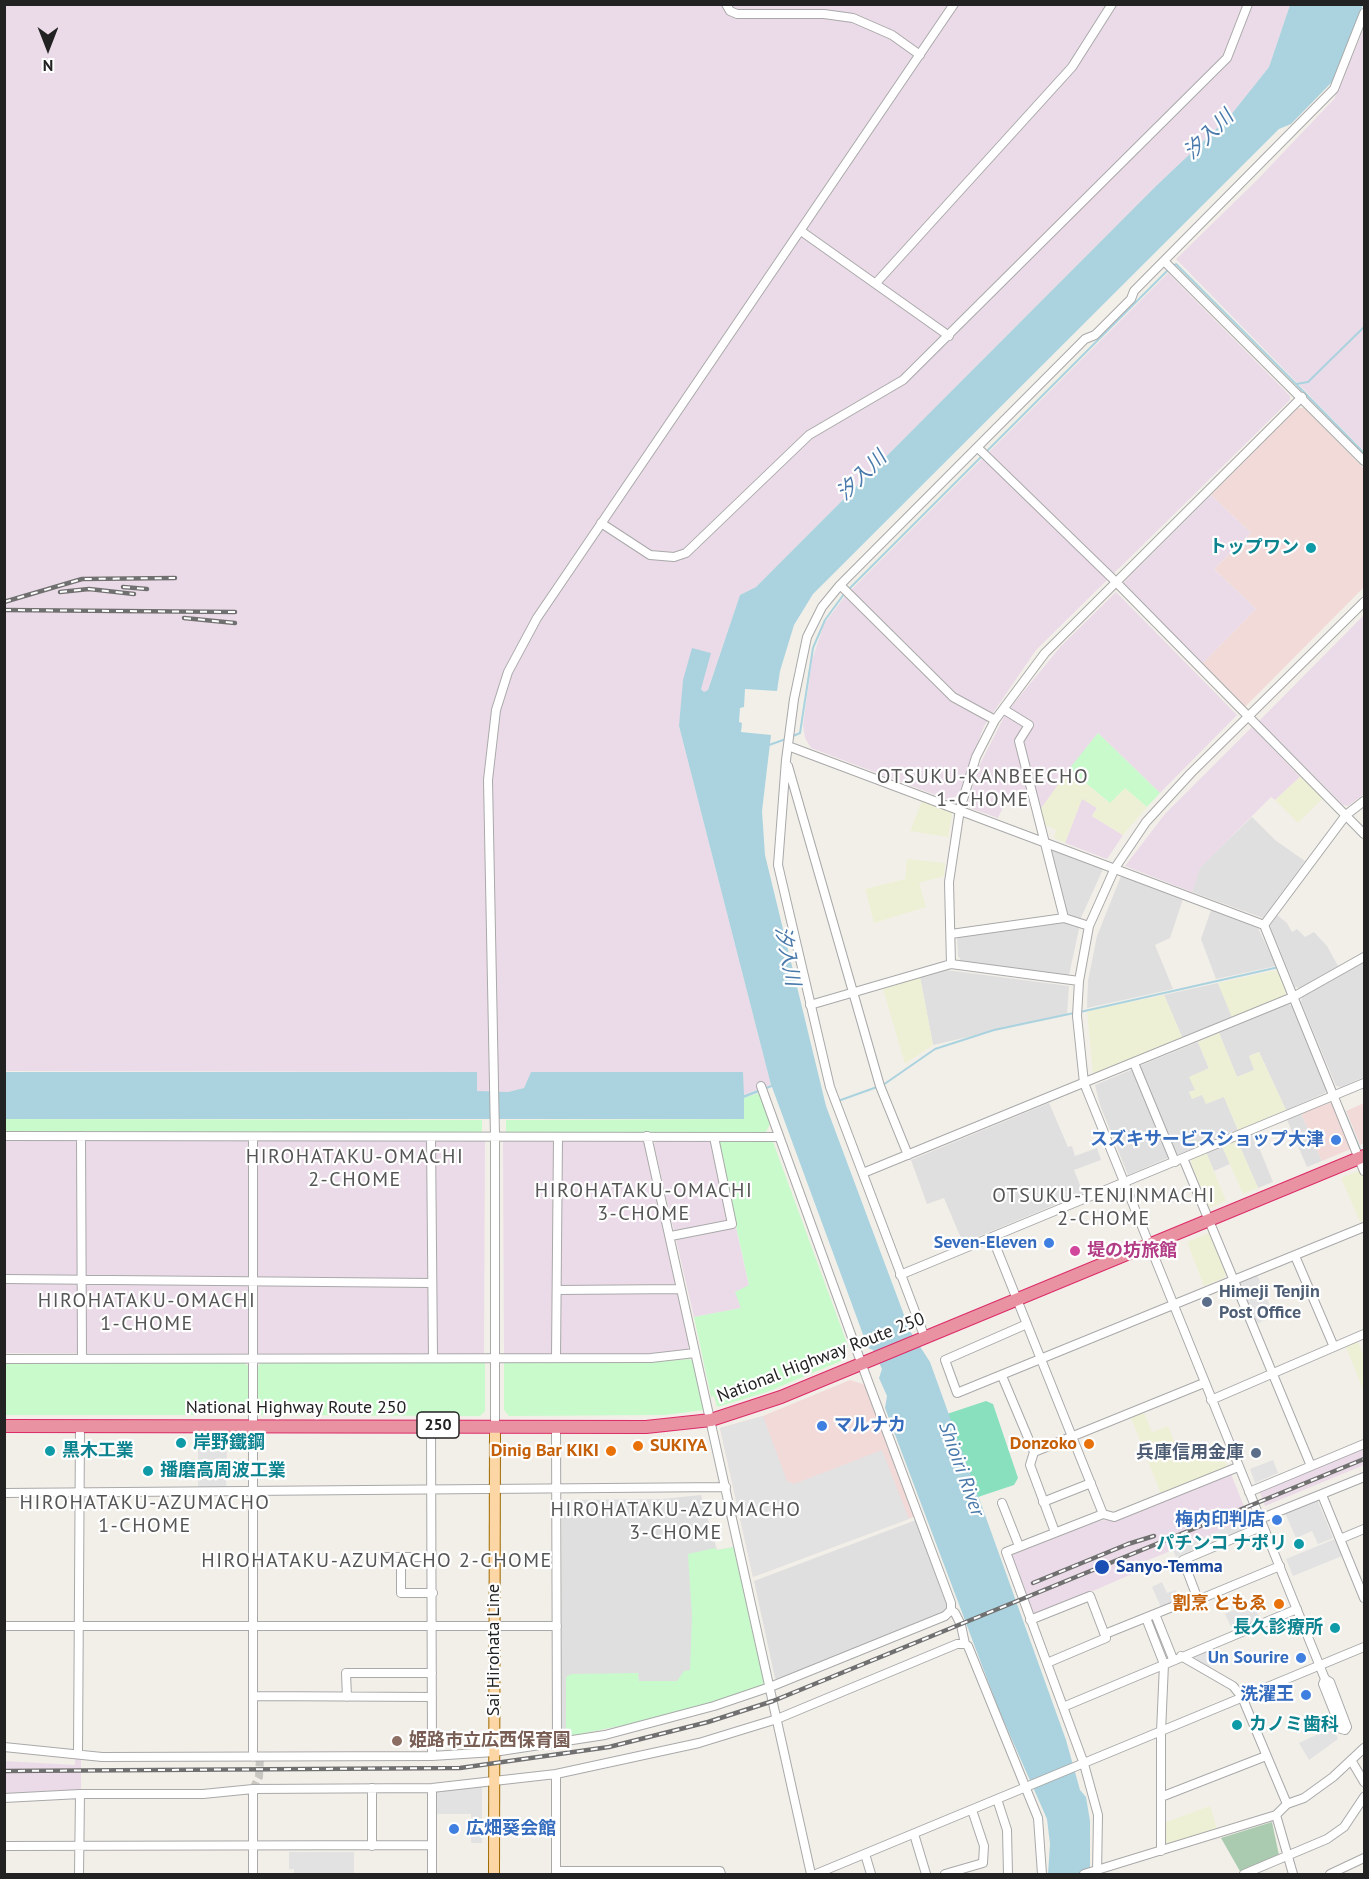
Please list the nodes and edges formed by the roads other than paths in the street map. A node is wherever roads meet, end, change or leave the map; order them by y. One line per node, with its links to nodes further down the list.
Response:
1 (726, 4): 6 (street)
2 (954, 4): 6 (street)
3 (1112, 4): 9 (street)
4 (1248, 4): 10 (street)
5 (1365, 13): 8 (street)
6 (920, 55): 7 (street)
7 (801, 231): 9 (street); 14 (street)
8 (1164, 261): 11 (street); 12 (street)
9 (876, 283): 10 (street)
10 (949, 336): 14 (street)
11 (1302, 397): 13 (street); 15 (street)
12 (978, 448): 15 (street); 16 (street)
13 (1365, 461)
14 (601, 523): 46 (street)
15 (1116, 582): 18 (street); 19 (street)
16 (840, 585): 20 (street); 21 (street)
17 (1365, 602): 19 (street)
18 (1003, 709): 20 (street); 27 (street)
19 (1250, 717): 25 (street); 28 (street)
20 (995, 720): 24 (street)
21 (788, 746): 22 (street); 24 (street)
22 (786, 760): 36 (street); 38 (street)
23 (1365, 801): 25 (street)
24 (960, 809): 27 (street); 32 (street)
25 (1346, 815): 26 (street); 30 (street)
26 (1365, 834)
27 (1046, 842): 28 (street); 29 (street)
28 (1115, 868): 30 (street); 31 (street)
29 (1064, 918): 31 (street); 32 (street)
30 (1264, 924): 37 (street)
31 (1089, 926): 35 (street)
32 (951, 934): 34 (street)
33 (1365, 957): 37 (street)
34 (951, 964): 35 (street); 36 (street)
35 (1079, 981): 40 (street)
36 (852, 993): 38 (street); 53 (street)
37 (1293, 997): 39 (street); 43 (street)
38 (810, 1005): 57 (street)
39 (1134, 1062): 40 (street); 55 (street)
40 (1084, 1083): 53 (street); 58 (street)
41 (1365, 1083): 43 (street)
42 (762, 1089): 51 (street)
43 (1334, 1095): 54 (street); 55 (street)
44 (4, 1136): 45 (street)
45 (81, 1136): 52 (street); 66 (street)
46 (495, 1136): 48 (street); 49 (street); 81 (street)
47 (647, 1136): 49 (street); 50 (street); 61 (street)
48 (431, 1137): 52 (street); 70 (street)
49 (558, 1137): 72 (street)
50 (714, 1137): 51 (street); 61 (street)
51 (779, 1137): 87 (street)
52 (253, 1138): 68 (street)
53 (908, 1155): 57 (street)
54 (1362, 1157): 56 (street); 59 (highway, National Highway Route 250 / 250)
55 (1179, 1160): 58 (street); 59 (street)
56 (1365, 1171)
57 (863, 1173): 65 (street)
58 (1123, 1184): 62 (street); 63 (street)
59 (1209, 1221): 63 (highway, National Highway Route 250 / 250); 69 (street)
60 (1365, 1227): 64 (street)
61 (671, 1236): 71 (street)
62 (992, 1238): 65 (street); 73 (street)
63 (1147, 1246): 73 (highway, National Highway Route 250 / 250); 74 (street)
64 (1295, 1256): 69 (street); 78 (street)
65 (900, 1275): 77 (street)
66 (81, 1278): 67 (street); 68 (street); 84 (street)
67 (4, 1279)
68 (253, 1280): 70 (street); 85 (street)
69 (1234, 1281): 74 (street); 88 (street)
70 (432, 1283): 80 (street)
71 (681, 1289): 72 (street); 79 (street)
72 (557, 1290): 82 (street)
73 (1017, 1299): 75 (street); 77 (highway, National Highway Route 250 / 250)
74 (1173, 1307): 86 (street); 90 (street)
75 (1027, 1324): 86 (street); 89 (street)
76 (1365, 1334): 78 (street)
77 (925, 1338): 87 (highway, National Highway Route 250 / 250)
78 (1334, 1347): 88 (street)
79 (695, 1353): 82 (street); 92 (street)
80 (433, 1358): 81 (street); 85 (street)
81 (495, 1358): 82 (street); 97 (street)
82 (556, 1358)
83 (4, 1359): 84 (street)
84 (82, 1359): 85 (street)
85 (253, 1359): 96 (street)
86 (1042, 1360): 89 (street); 99 (street)
87 (861, 1364): 92 (highway, National Highway Route 250 / 250); 132 (street)
88 (1272, 1373): 91 (street); 102 (street)
89 (1002, 1376): 101 (street)
90 (1204, 1383): 91 (street); 99 (street)
91 (1211, 1400): 103 (street)
92 (711, 1420): 98 (highway, National Highway Route 250 / 250); 106 (street)
93 (431, 1425): 96 (highway, National Highway Route 250 / 250); 97 (highway, National Highway Route 250 / 250); 109 (street)
94 (4, 1426): 95 (highway, National Highway Route 250 / 250)
95 (80, 1426): 96 (highway, National Highway Route 250 / 250); 111 (street)
96 (253, 1426): 110 (street)
97 (495, 1426): 98 (highway, National Highway Route 250 / 250); 107 (main road, Sai Hirohata Line)
98 (556, 1426): 108 (street)
99 (1072, 1436): 101 (street); 105 (street)
100 (1365, 1444): 102 (street)
101 (1034, 1452): 115 (street)
102 (1311, 1466): 112 (street)
103 (1238, 1467): 112 (street); 117 (street)
104 (1365, 1477): 114 (street)
105 (1091, 1483): 115 (street); 117 (street)
106 (726, 1488): 108 (street); 151 (street)
107 (494, 1489): 108 (street); 109 (street); 140 (main road, Sai Hirohata Line)
108 (558, 1489): 141 (street)
109 (432, 1490): 110 (street); 125 (street)
110 (253, 1491): 111 (street); 138 (street)
111 (80, 1492): 113 (street); 137 (street)
112 (1249, 1492): 118 (street)
113 (4, 1493)
114 (1322, 1495): 118 (street); 121 (street)
115 (1043, 1502): 120 (street)
116 (1002, 1503): 122 (street)
117 (1103, 1514): 120 (street)
118 (1262, 1523): 126 (street); 129 (street)
119 (1365, 1529): 121 (street)
120 (1055, 1532): 122 (street)
121 (1340, 1539): 127 (street)
122 (1019, 1546): 135 (street)
123 (383, 1557): 124 (street)
124 (401, 1557): 125 (street); 128 (street)
125 (433, 1557): 128 (street)
126 (1280, 1566): 129 (street); 131 (street)
127 (1362, 1586): 130 (street)
128 (433, 1593): 139 (street)
129 (1197, 1597): 133 (street)
130 (1365, 1598)
131 (1297, 1609): 145 (street); 148 (street)
132 (951, 1610): 143 (street); 151 (street)
133 (1155, 1614): 134 (street); 145 (street)
134 (1146, 1618): 142 (street); 147 (street)
135 (1030, 1620): 142 (street); 146 (street)
136 (4, 1626): 137 (street)
137 (78, 1626): 138 (street); 163 (street)
138 (253, 1626): 139 (street); 152 (street)
139 (433, 1626): 140 (street); 149 (street)
140 (495, 1626): 141 (street); 162 (main road, Sai Hirohata Line)
141 (557, 1626): 159 (street)
142 (1105, 1634): 146 (street)
143 (965, 1644): 157 (street); 172 (street)
144 (1365, 1647): 148 (street)
145 (1177, 1658): 147 (street); 155 (street)
146 (1047, 1663): 156 (street)
147 (1164, 1664): 156 (street); 158 (street)
148 (1321, 1665): 150 (street); 155 (street)
149 (432, 1673): 153 (street); 154 (street)
150 (1325, 1679): 150 (street)
151 (770, 1687): 157 (street); 159 (street)
152 (253, 1696): 153 (street); 166 (street)
153 (347, 1697): 154 (street)
154 (432, 1697): 164 (street)
155 (1242, 1697): 158 (street); 165 (street)
156 (1063, 1707): 168 (street)
157 (777, 1719): 169 (street); 201 (street)
158 (1161, 1732): 168 (street); 177 (street)
159 (557, 1742): 162 (street)
160 (4, 1747): 163 (street)
161 (1365, 1748): 167 (street)
162 (494, 1752): 164 (street); 170 (main road, Sai Hirohata Line)
163 (78, 1754): 166 (street)
164 (432, 1756): 166 (street)
165 (1266, 1756): 177 (street); 181 (street)
166 (253, 1757)
167 (1351, 1760): 171 (street); 181 (street)
168 (1084, 1764): 172 (street); 195 (street)
169 (556, 1774): 170 (street); 194 (street)
170 (494, 1782): 174 (street); 199 (main road, Sai Hirohata Line)
171 (1365, 1782)
172 (1026, 1787): 180 (street); 206 (street)
173 (372, 1788): 174 (street); 175 (street); 189 (street)
174 (432, 1788): 185 (street)
175 (253, 1789): 176 (street); 188 (street)
176 (80, 1794): 179 (street); 187 (street)
177 (1161, 1797): 190 (street)
178 (1365, 1797): 192 (street)
179 (4, 1798)
180 (997, 1799): 182 (street); 205 (street)
181 (1287, 1804): 183 (street)
182 (972, 1809): 184 (street); 204 (street)
183 (1276, 1815): 190 (street); 192 (street)
184 (914, 1834): 191 (street); 203 (street)
185 (432, 1845): 189 (street); 198 (street)
186 (4, 1846): 187 (street)
187 (79, 1846): 188 (street); 196 (street)
188 (253, 1846): 189 (street); 197 (street)
189 (372, 1846)
190 (1161, 1851): 195 (street)
191 (865, 1854): 201 (street); 202 (street)
192 (1288, 1857): 208 (street); 209 (street)
193 (1365, 1858): 210 (street)
194 (556, 1873): 200 (street)
195 (1097, 1873): 207 (street)
196 (79, 1875)
197 (253, 1875)
198 (432, 1875)
199 (494, 1875)
200 (721, 1875)
201 (814, 1875)
202 (871, 1875)
203 (926, 1875)
204 (945, 1875)
205 (1008, 1875)
206 (1042, 1875)
207 (1084, 1875)
208 (1244, 1875)
209 (1293, 1875)
210 (1330, 1875)

